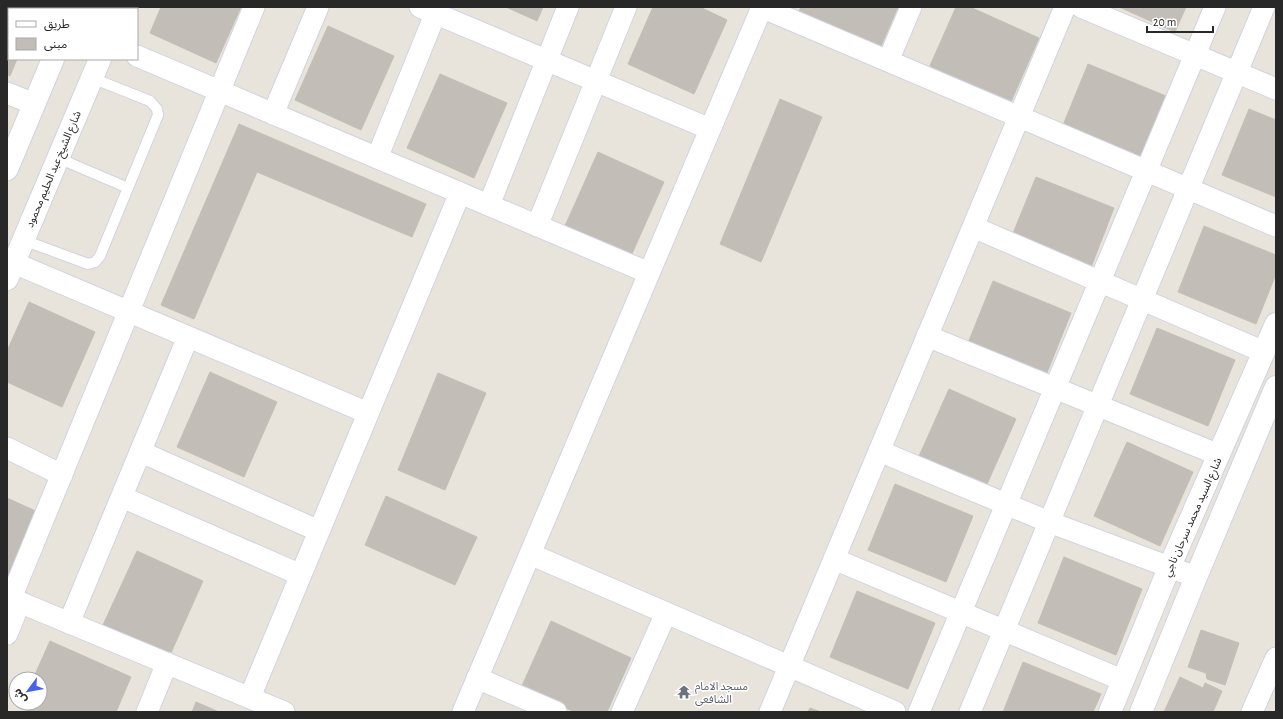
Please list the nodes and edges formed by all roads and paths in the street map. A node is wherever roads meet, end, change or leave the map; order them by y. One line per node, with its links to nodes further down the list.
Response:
1 (254, 7): 21 (street)
2 (318, 7): 24 (street)
3 (568, 7): 15 (street)
4 (626, 7): 19 (street)
5 (762, 7): 16 (street); 26 (street)
6 (911, 7): 16 (street)
7 (1064, 7): 25 (street)
8 (1081, 7): 12 (street)
9 (1215, 7): 12 (street)
10 (1264, 7): 18 (street)
11 (431, 9): 15 (street); 28 (street)
12 (1195, 55): 18 (street); 30 (street)
13 (138, 56): 21 (street)
14 (53, 60): 23 (street)
15 (547, 60): 19 (street); 34 (street)
16 (888, 61): 25 (street)
17 (96, 68): 27 (street, شارع الشيخ عبد الحليم محمود); 31 (lane)
18 (1236, 72): 20 (street); 32 (street)
19 (596, 81): 26 (street); 35 (street)
20 (1276, 89)
21 (220, 91): 24 (street); 43 (street)
22 (7, 93): 23 (street)
23 (34, 104): 29 (street)
24 (273, 114): 28 (street)
25 (1019, 116): 30 (street); 37 (street)
26 (710, 129): 40 (street)
27 (58, 158): 31 (lane); 38 (street, شارع الشيخ عبد الحليم محمود)
28 (377, 158): 33 (street)
29 (7, 169)
30 (1147, 170): 32 (street); 41 (street)
31 (128, 188): 38 (lane)
32 (1188, 188): 36 (street); 42 (street)
33 (460, 193): 34 (street); 51 (street)
34 (489, 205): 35 (street)
35 (537, 226): 40 (street)
36 (1276, 226)
37 (973, 227): 41 (street); 45 (street)
38 (23, 240): 39 (street, شارع الشيخ عبد الحليم محمود)
39 (10, 271): 43 (street)
40 (649, 273): 61 (street)
41 (1100, 282): 42 (street); 49 (street)
42 (1141, 301): 47 (street); 50 (street)
43 (129, 312): 46 (street); 56 (street)
44 (1276, 324): 47 (street, شارع السيد محمد سرحان ناجي)
45 (927, 336): 49 (street); 53 (street)
46 (188, 337): 51 (street); 54 (street)
47 (1264, 352): 55 (street, شارع السيد محمد سرحان ناجي)
48 (1276, 387): 65 (street)
49 (1055, 389): 50 (street); 58 (street)
50 (1097, 407): 55 (street); 59 (street)
51 (368, 413): 60 (street)
52 (7, 448): 56 (street)
53 (879, 451): 58 (street); 62 (street)
54 (141, 452): 57 (street); 60 (street)
55 (1219, 455): 63 (street, شارع السيد محمد سرحان ناجي)
56 (62, 475): 66 (street)
57 (122, 497): 64 (street); 69 (street)
58 (1006, 504): 59 (street); 68 (street)
59 (1049, 522): 63 (street); 70 (street)
60 (319, 531): 64 (street)
61 (530, 554): 67 (street); 75 (street)
62 (834, 559): 68 (street); 74 (street)
63 (1169, 568): 65 (street); 76 (street, شارع السيد محمد سرحان ناجي)
64 (301, 575): 77 (street)
65 (1196, 577): 88 (street)
66 (13, 599): 69 (street); 71 (street)
67 (666, 613): 74 (street); 82 (street)
68 (960, 613): 70 (street); 85 (street)
69 (69, 623): 73 (street)
70 (1004, 631): 76 (street); 86 (street)
71 (7, 634)
72 (1276, 658): 89 (street)
73 (167, 663): 77 (street); 78 (street)
74 (789, 666): 83 (street); 84 (street)
75 (477, 678): 80 (street); 81 (street)
76 (1122, 680): 87 (street, شارع السيد محمد سرحان ناجي)
77 (250, 698): 79 (street)
78 (148, 712)
79 (284, 712)
80 (463, 712)
81 (556, 712)
82 (622, 712)
83 (770, 712)
84 (895, 712)
85 (919, 712)
86 (970, 712)
87 (1110, 712)
88 (1142, 712)
89 (1252, 712)

